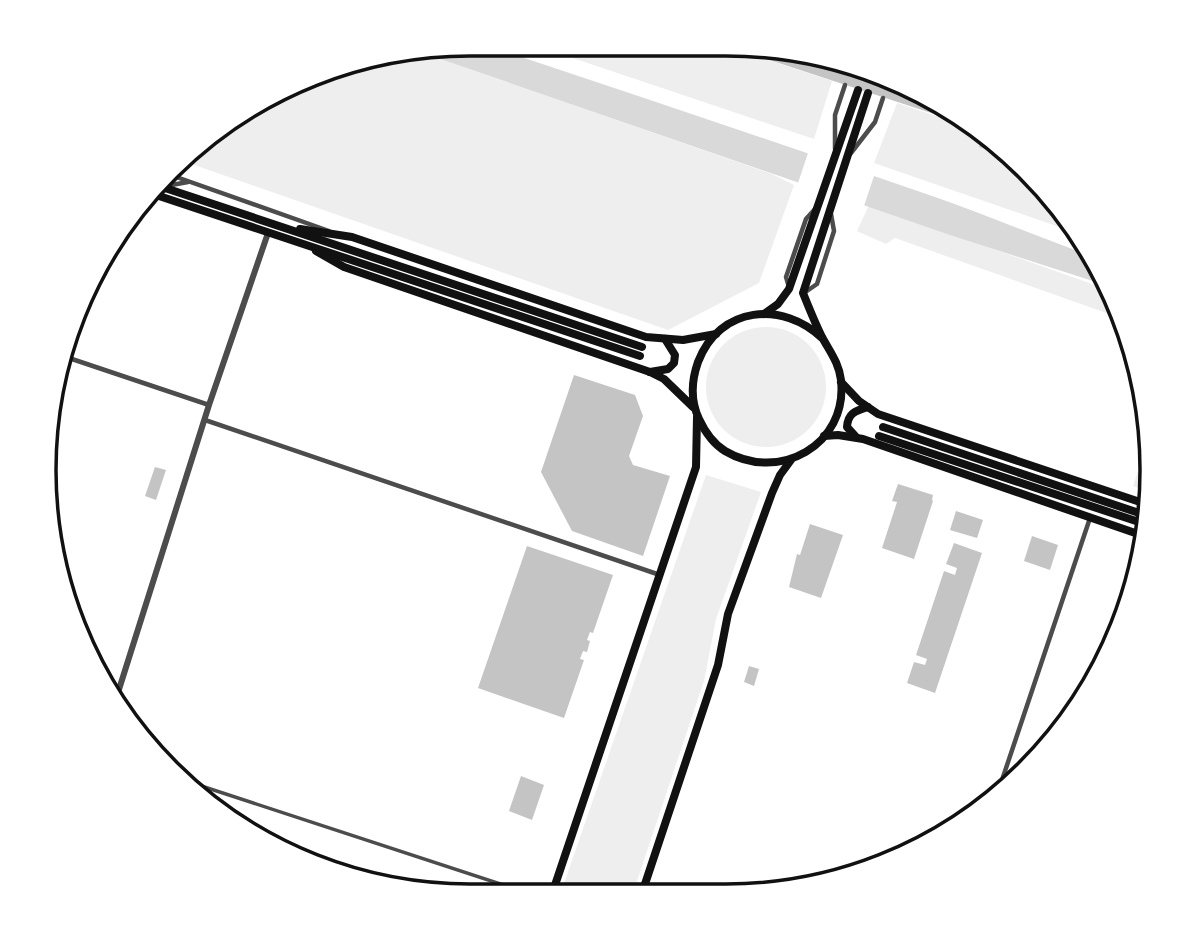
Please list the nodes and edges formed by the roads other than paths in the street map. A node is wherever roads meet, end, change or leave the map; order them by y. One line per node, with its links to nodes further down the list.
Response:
1 (845, 85): 5 (street)
2 (858, 90): 5 (main road)
3 (868, 93): 6 (main road)
4 (883, 98): 6 (street)
5 (836, 152): 12 (main road)
6 (848, 156): 13 (main road)
7 (177, 177): 8 (street)
8 (189, 181): 9 (street); 16 (street)
9 (171, 184)
10 (167, 188): 14 (main road)
11 (160, 196): 15 (main road)
12 (818, 205): 18 (main road); 20 (street)
13 (830, 209): 19 (main road); 21 (street)
14 (282, 226): 16 (main road); 17 (main road)
15 (268, 233): 17 (main road); 29 (street)
16 (336, 233): 24 (main road)
17 (304, 245): 27 (main road)
18 (793, 276): 19 (main road); 20 (main road)
19 (807, 281): 21 (main road)
20 (789, 289): 22 (main road)
21 (803, 293): 25 (main road)
22 (764, 314): 23 (main road); 25 (main road)
23 (716, 334): 24 (main road); 31 (main road)
24 (665, 339): 27 (main road)
25 (823, 339): 28 (main road)
26 (71, 359): 29 (street)
27 (650, 372): 31 (main road)
28 (841, 382): 30 (main road); 34 (main road)
29 (209, 405): 32 (street)
30 (867, 407): 36 (main road); 38 (main road)
31 (695, 411): 37 (main road); 43 (main road)
32 (205, 420): 43 (street); 44 (street)
33 (883, 427): 39 (main road)
34 (824, 436): 36 (main road); 37 (main road)
35 (879, 436): 41 (main road)
36 (856, 438): 40 (main road)
37 (791, 460): 49 (main road)
38 (1139, 501)
39 (1137, 512)
40 (1090, 517): 42 (main road); 45 (street)
41 (1136, 521)
42 (1135, 532)
43 (660, 575): 48 (main road)
44 (119, 689)
45 (1003, 778)
46 (204, 787): 47 (street)
47 (501, 884)
48 (556, 884)
49 (645, 884)

